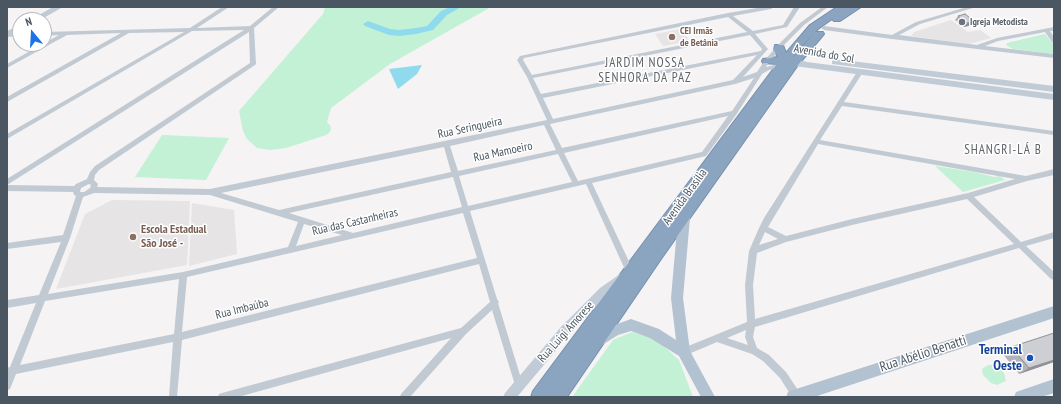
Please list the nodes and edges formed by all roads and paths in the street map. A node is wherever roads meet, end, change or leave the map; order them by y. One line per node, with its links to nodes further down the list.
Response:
1 (59, 7): 10 (street)
2 (226, 7): 14 (street)
3 (276, 7): 12 (street)
4 (770, 7): 11 (street)
5 (797, 7): 19 (street)
6 (825, 7): 24 (street, Avenida Brasília)
7 (843, 7): 29 (highway, Avenida Brasília)
8 (856, 7): 13 (highway, Avenida Brasília)
9 (973, 7): 21 (street)
10 (49, 12)
11 (728, 15): 19 (street); 34 (street)
12 (252, 28): 14 (street); 52 (street); 54 (street)
13 (824, 28): 21 (street); 29 (highway, Avenida Brasília)
14 (192, 29): 16 (street); 44 (street)
15 (1054, 29): 17 (street)
16 (129, 31): 18 (street); 39 (street)
17 (1047, 31): 22 (street); 23 (street)
18 (67, 33): 20 (street); 30 (street)
19 (752, 33): 27 (street); 34 (street)
20 (52, 34)
21 (891, 37): 25 (street)
22 (1003, 39): 25 (street); 26 (street)
23 (1054, 41)
24 (779, 47): 27 (street, Avenida Brasília); 29 (highway)
25 (975, 47): 26 (street)
26 (1014, 52): 28 (street)
27 (765, 56): 29 (highway); 33 (street, Avenida Brasília); 35 (street); 37 (street)
28 (1054, 56)
29 (790, 61): 31 (street, Avenida do Sol); 32 (street, Avenida do Sol); 33 (street, Rua Seringueira); 63 (highway, Avenida Brasília); 75 (highway, Avenida Brasília)
30 (7, 66)
31 (860, 72): 32 (street, Avenida do Sol); 40 (street)
32 (889, 72): 36 (street, Avenida do Sol); 38 (street, Avenida do Sol)
33 (759, 74): 35 (street, Rua Seringueira); 41 (street, Avenida Brasília)
34 (530, 77): 37 (street)
35 (735, 82): 42 (street, Rua Seringueira)
36 (1054, 89)
37 (540, 96): 42 (street)
38 (1054, 97)
39 (7, 100)
40 (840, 104): 43 (street); 45 (street)
41 (734, 113): 47 (street, Rua Mamoeiro); 48 (street, Avenida Brasília)
42 (548, 123): 46 (street, Rua Seringueira); 47 (street)
43 (1054, 133)
44 (7, 137)
45 (817, 142): 51 (street); 65 (street)
46 (446, 144): 50 (street); 59 (street, Rua Seringueira)
47 (560, 151): 50 (street, Rua Mamoeiro); 55 (street)
48 (707, 152): 53 (street, Rua das Castanheiras)
49 (1054, 172): 51 (street)
50 (455, 174): 61 (street); 62 (street, Rua Mamoeiro)
51 (1027, 178): 60 (street)
52 (90, 181): 57 (street); 58 (street)
53 (588, 181): 55 (street, Rua das Castanheiras); 75 (street)
54 (7, 182)
55 (576, 184): 61 (street, Rua das Castanheiras)
56 (7, 188): 58 (street)
57 (93, 190): 58 (street); 59 (street)
58 (78, 192): 68 (street)
59 (210, 192): 62 (street)
60 (968, 196): 69 (street); 70 (street)
61 (466, 209): 67 (street, Rua das Castanheiras); 74 (street)
62 (278, 213): 64 (street)
63 (684, 218): 86 (highway, Avenida Brasília); 88 (main road)
64 (302, 220): 67 (street); 72 (street)
65 (763, 228): 69 (street); 73 (street)
66 (1054, 235): 70 (street)
67 (351, 236): 72 (street, Rua das Castanheiras)
68 (66, 238): 71 (street); 78 (street)
69 (785, 240): 73 (street)
70 (1020, 245): 77 (street); 82 (street)
71 (7, 246)
72 (291, 250): 76 (street, Rua das Castanheiras)
73 (753, 250): 82 (street)
74 (482, 260): 79 (street); 84 (street, Rua Imbaúba)
75 (630, 272): 90 (street, Rua Luigi Amorese); 99 (highway, Avenida Brasília)
76 (183, 275): 78 (street, Rua das Castanheiras); 84 (street)
77 (1054, 277)
78 (41, 299): 80 (street, Rua das Castanheiras); 89 (street)
79 (494, 302): 83 (street); 90 (street)
80 (7, 304)
81 (1054, 312): 94 (main road, Rua Abélio Benatti)
82 (751, 324): 85 (street); 87 (street)
83 (463, 331): 96 (street); 97 (street)
84 (178, 337): 89 (street, Rua Imbaúba); 95 (street)
85 (716, 338): 87 (street); 88 (street)
86 (591, 348): 88 (main road); 100 (highway, Avenida Brasília)
87 (754, 351): 94 (street)
88 (684, 352): 93 (main road)
89 (10, 372): 91 (street)
90 (519, 385): 98 (street, Rua Luigi Amorese)
91 (7, 386)
92 (1054, 386): 101 (main road)
93 (706, 396)
94 (795, 396)
95 (173, 397)
96 (222, 397)
97 (404, 397)
98 (509, 397)
99 (539, 397)
100 (557, 397)
101 (1021, 397)

